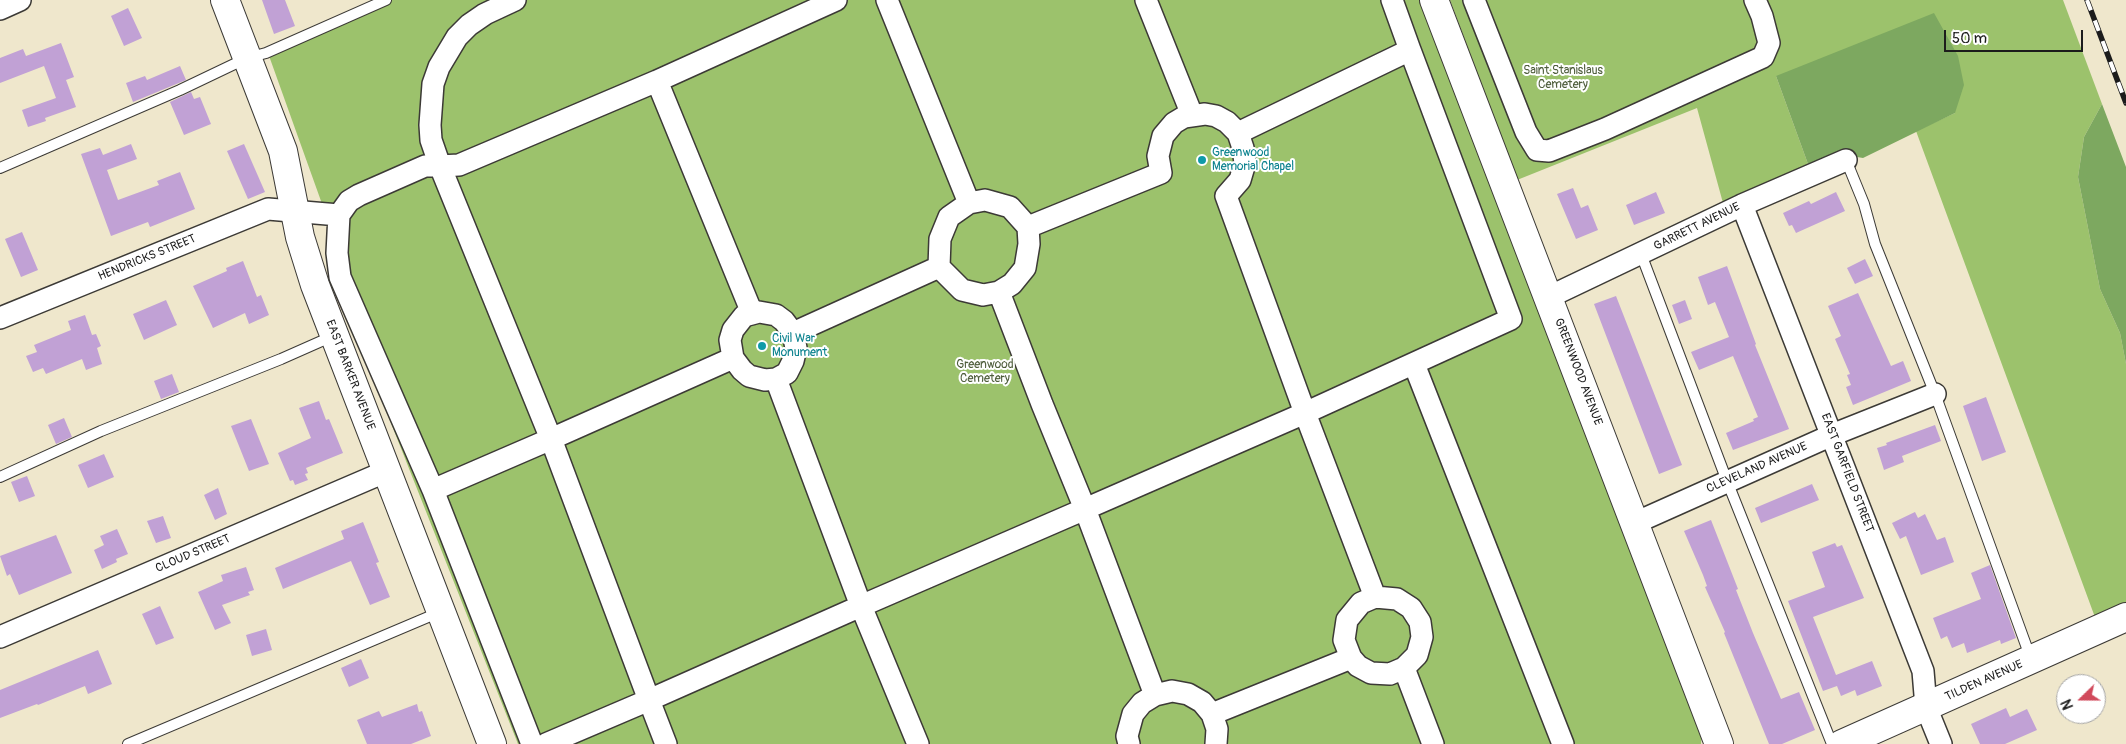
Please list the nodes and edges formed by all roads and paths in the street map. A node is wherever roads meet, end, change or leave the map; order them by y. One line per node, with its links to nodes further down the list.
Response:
1 (20, 0): 12 (street)
2 (224, 0): 14 (street, EAST BARKER AVENUE)
3 (386, 0): 14 (lane)
4 (515, 0): 19 (street)
5 (836, 0): 15 (street)
6 (887, 0): 21 (street)
7 (1146, 0): 16 (street)
8 (1392, 0): 13 (street)
9 (1434, 0): 29 (street, GREENWOOD AVENUE)
10 (1474, 0): 11 (street)
11 (1755, 0)
12 (0, 9)
13 (1410, 50): 17 (street); 35 (street)
14 (247, 58): 20 (lane); 23 (street, EAST BARKER AVENUE)
15 (657, 80): 19 (street); 30 (street)
16 (1192, 115): 17 (street); 25 (street)
17 (1238, 133): 38 (street)
18 (1846, 160): 22 (street, GARRETT AVENUE); 37 (lane)
19 (440, 166): 24 (street); 40 (street)
20 (0, 168)
21 (969, 203): 25 (street); 27 (street)
22 (1742, 205): 26 (street, GARRETT AVENUE); 39 (street, EAST GARFIELD STREET)
23 (296, 212): 24 (street, HENDRICKS STREET); 31 (street, HENDRICKS STREET); 33 (street, EAST BARKER AVENUE)
24 (339, 215): 44 (street)
25 (1028, 227): 28 (street)
26 (1641, 254): 29 (street, GARRETT AVENUE); 43 (lane)
27 (939, 267): 28 (street); 32 (street)
28 (999, 292): 45 (street)
29 (1549, 297): 46 (street, GREENWOOD AVENUE)
30 (752, 313): 32 (street); 34 (street)
31 (0, 318)
32 (793, 333): 36 (street)
33 (334, 335): 41 (street, EAST BARKER AVENUE); 42 (lane)
34 (733, 358): 36 (street); 40 (street)
35 (1414, 364): 38 (street); 68 (street)
36 (776, 379): 48 (street)
37 (1935, 394): 39 (street, CLEVELAND AVENUE); 53 (lane)
38 (1305, 413): 45 (street); 47 (street)
39 (1832, 435): 43 (street, CLEVELAND AVENUE); 57 (street, EAST GARFIELD STREET)
40 (552, 440): 44 (street); 56 (street)
41 (387, 471): 49 (street, EAST BARKER AVENUE); 51 (street, CLOUD STREET)
42 (0, 477)
43 (1727, 481): 46 (street, CLEVELAND AVENUE); 70 (lane)
44 (433, 490): 61 (street)
45 (1085, 510): 48 (street); 55 (street)
46 (1635, 522): 69 (street, GREENWOOD AVENUE)
47 (1376, 597): 52 (street); 54 (street)
48 (861, 606): 56 (street); 64 (street)
49 (441, 611): 59 (lane); 60 (street, EAST BARKER AVENUE)
50 (2126, 617): 53 (street, TILDEN AVENUE)
51 (0, 637)
52 (1351, 658): 54 (street); 58 (street)
53 (2032, 660): 57 (street, TILDEN AVENUE)
54 (1404, 668): 67 (street)
55 (1155, 695): 58 (street); 65 (street)
56 (649, 700): 62 (street); 63 (street)
57 (1926, 707): 71 (street, TILDEN AVENUE); 72 (street, EAST GARFIELD STREET)
58 (1212, 714): 66 (street)
59 (128, 744)
60 (492, 744)
61 (532, 744)
62 (546, 744)
63 (666, 744)
64 (918, 744)
65 (1129, 744)
66 (1216, 744)
67 (1433, 744)
68 (1563, 744)
69 (1720, 744)
70 (1832, 744)
71 (1842, 744)
72 (1941, 744)

